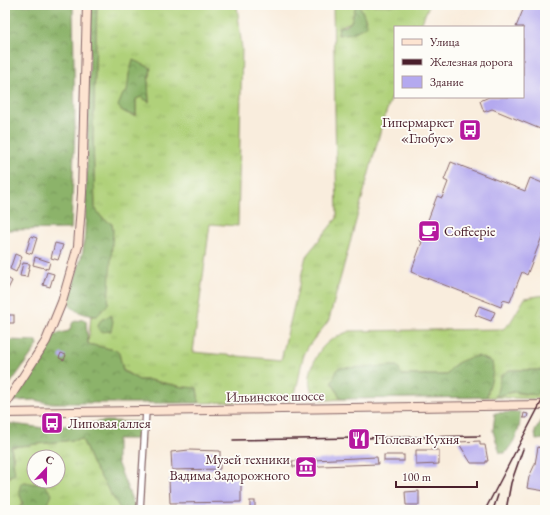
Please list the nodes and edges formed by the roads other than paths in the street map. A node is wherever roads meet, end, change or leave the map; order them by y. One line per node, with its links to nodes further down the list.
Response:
1 (86, 5): 2 (main road)
2 (5, 405)
3 (545, 405): 4 (main road, Ильинское шоссе)
4 (146, 411): 5 (main road, Ильинское шоссе); 6 (street)
5 (5, 413)
6 (140, 510)

